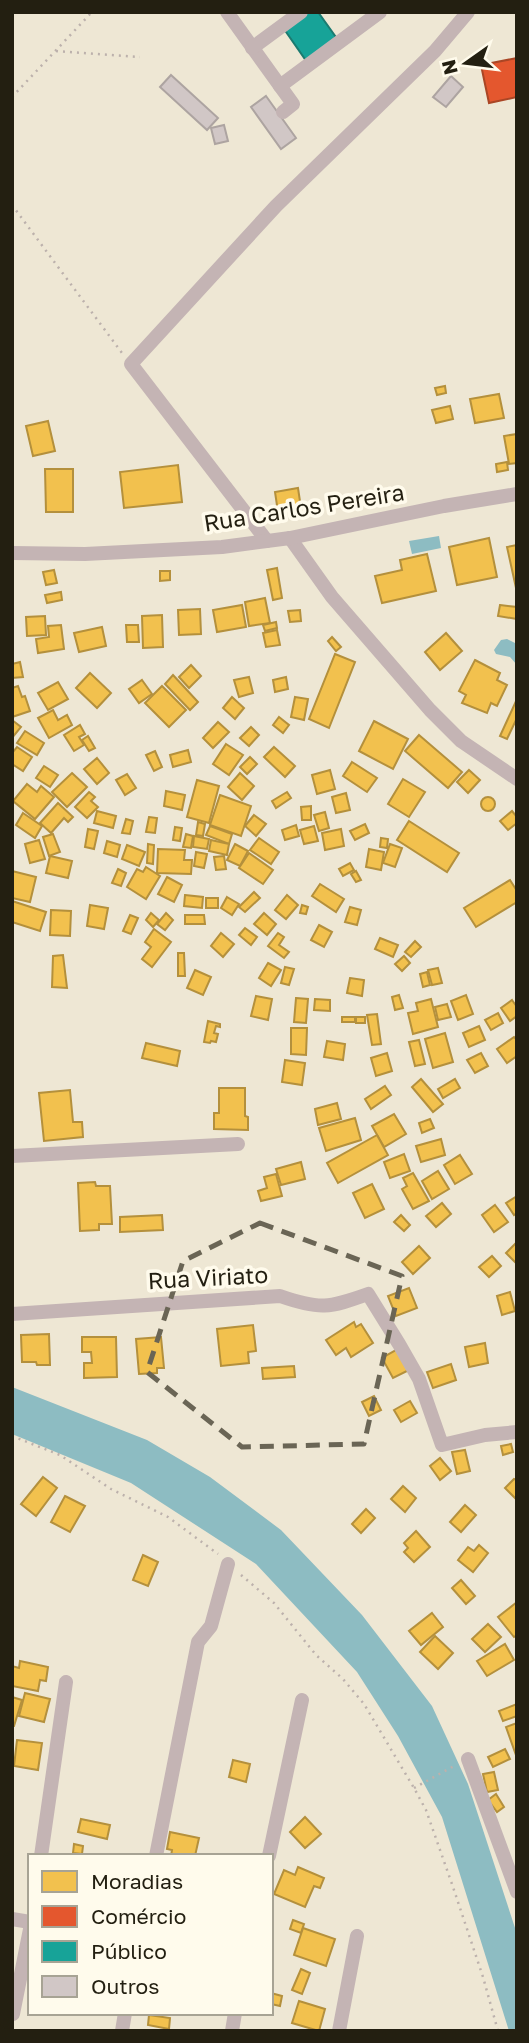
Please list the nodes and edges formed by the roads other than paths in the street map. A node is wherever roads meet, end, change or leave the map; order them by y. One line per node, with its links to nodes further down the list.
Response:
1 (227, 12): 5 (street)
2 (301, 12): 5 (street)
3 (380, 12): 6 (street)
4 (468, 12): 10 (street)
5 (252, 48): 6 (street)
6 (280, 86): 7 (street)
7 (283, 112)
8 (517, 494): 9 (street, Rua Carlos Pereira)
9 (290, 538): 10 (street, Rua Carlos Pereira); 12 (street)
10 (267, 541): 11 (street, Rua Carlos Pereira)
11 (12, 553)
12 (517, 779)
13 (239, 1144): 14 (street)
14 (12, 1156)
15 (12, 1314): 16 (street, Rua Viriato)
16 (517, 1432)
17 (228, 1564): 22 (street)
18 (66, 1682): 21 (street)
19 (302, 1700): 23 (street)
20 (468, 1759): 24 (street)
21 (41, 1854)
22 (156, 1854)
23 (269, 1854)
24 (517, 1892)
25 (356, 1936): 28 (street)
26 (28, 1939): 27 (street)
27 (13, 2014)
28 (339, 2031)

